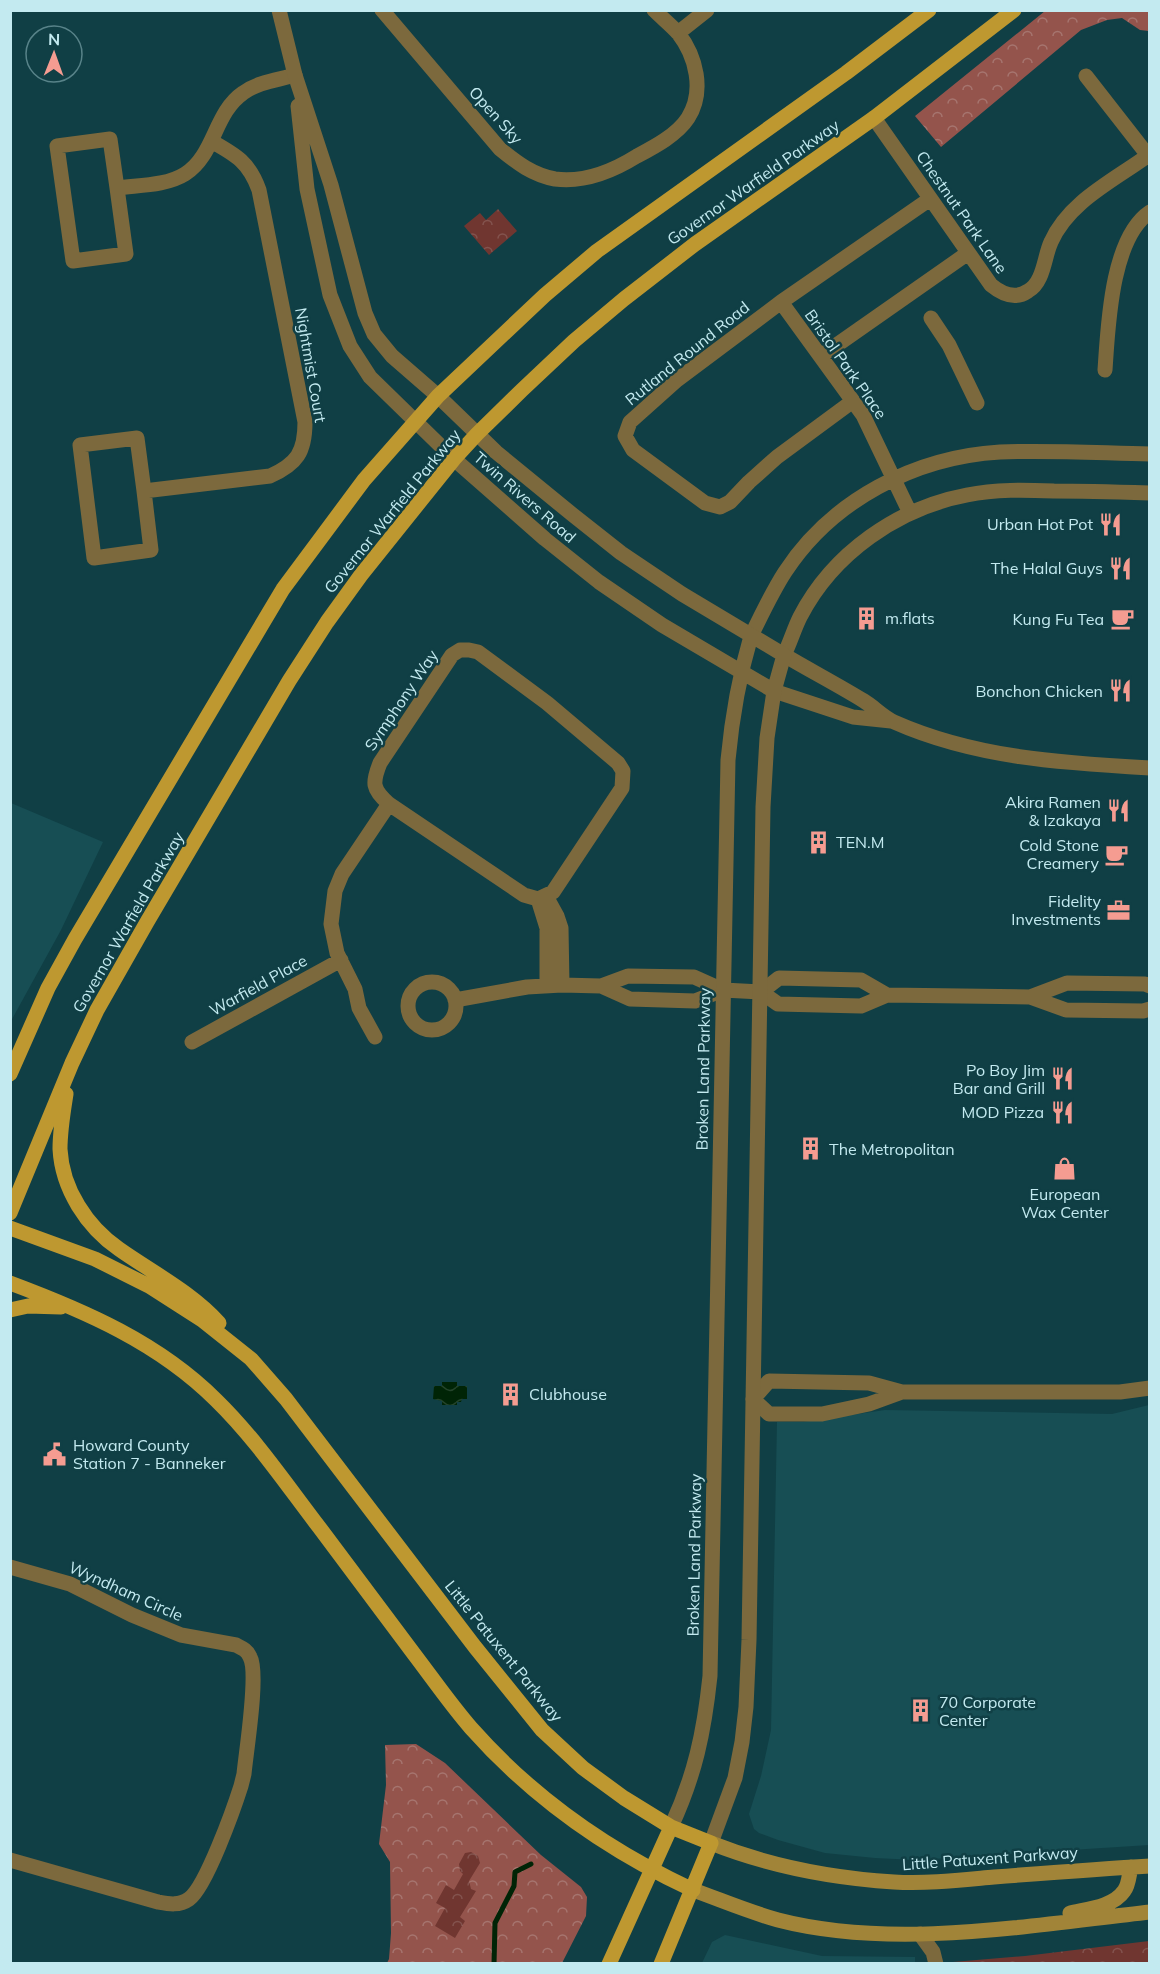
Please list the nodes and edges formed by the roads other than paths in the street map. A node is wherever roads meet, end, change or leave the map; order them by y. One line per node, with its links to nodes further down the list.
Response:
1 (279, 10): 8 (street, Twin Rivers Road)
2 (382, 10): 7 (street, Open Sky)
3 (654, 10): 7 (street, Open Sky)
4 (707, 10): 7 (street)
5 (929, 10): 21 (main road, Governor Warfield Parkway)
6 (1014, 10): 10 (main road, Governor Warfield Parkway)
7 (678, 33)
8 (295, 75): 11 (street); 21 (street, Twin Rivers Road); 24 (street, Twin Rivers Road)
9 (1086, 76): 12 (street)
10 (874, 118): 14 (street, Chestnut Park Lane); 25 (main road, Governor Warfield Parkway)
11 (211, 141): 13 (street); 29 (street, Nightmist Court)
12 (1149, 156): 16 (street, Chestnut Park Lane)
13 (117, 188): 13 (street)
14 (930, 199): 16 (street, Chestnut Park Lane); 17 (street, Rutland Round Road)
15 (1149, 212): 20 (street)
16 (968, 253): 19 (street)
17 (781, 302): 19 (street, Bristol Park Place); 22 (street, Rutland Round Road)
18 (931, 318): 23 (street)
19 (821, 356): 22 (street, Bristol Park Place)
20 (1105, 370)
21 (438, 396): 24 (main road, Governor Warfield Parkway); 25 (street, Twin Rivers Road)
22 (853, 401): 28 (street, Bristol Park Place)
23 (976, 403)
24 (416, 421): 27 (street, Twin Rivers Road); 52 (main road, Governor Warfield Parkway)
25 (477, 434): 27 (main road, Governor Warfield Parkway); 32 (street, Twin Rivers Road)
26 (1149, 453): 28 (street, Broken Land Parkway)
27 (454, 459): 34 (street, Twin Rivers Road); 53 (main road, Governor Warfield Parkway)
28 (893, 478): 31 (street, Bristol Park Place); 32 (street, Broken Land Parkway)
29 (144, 491): 29 (street)
30 (1149, 493): 31 (street)
31 (910, 513): 33 (street)
32 (751, 636): 33 (street, Twin Rivers Road); 34 (street, Broken Land Parkway)
33 (784, 655): 35 (street); 36 (street, Twin Rivers Road)
34 (741, 672): 35 (street, Twin Rivers Road); 44 (street, Broken Land Parkway)
35 (774, 691): 36 (street, Twin Rivers Road); 45 (street)
36 (891, 721): 37 (street, Twin Rivers Road)
37 (1149, 768)
38 (389, 804): 39 (street, Symphony Way); 39 (street, Symphony Way); 40 (street)
39 (542, 898): 41 (street); 41 (street)
40 (341, 960): 50 (street); 51 (street, Warfield Place)
41 (560, 986): 42 (street); 48 (street)
42 (601, 986): 44 (street); 44 (street)
43 (1149, 986): 47 (street)
44 (723, 990): 45 (street); 65 (street, Broken Land Parkway)
45 (761, 992): 46 (street); 46 (street); 63 (street)
46 (887, 994): 47 (street)
47 (1030, 997): 49 (street)
48 (456, 1000)
49 (1149, 1008)
50 (375, 1037)
51 (192, 1042)
52 (14, 1060): 54 (main road, Governor Warfield Parkway)
53 (72, 1063): 55 (main road, Governor Warfield Parkway); 60 (main road)
54 (10, 1074)
55 (10, 1213)
56 (10, 1228): 60 (main road, Little Patuxent Parkway)
57 (10, 1283): 58 (main road)
58 (74, 1307): 59 (main road); 70 (main road)
59 (10, 1310)
60 (250, 1359): 65 (main road, Little Patuxent Parkway)
61 (1149, 1388): 62 (street)
62 (902, 1392): 63 (street); 63 (street)
63 (753, 1399): 66 (street)
64 (10, 1567): 67 (street, Wyndham Circle)
65 (671, 1827): 66 (main road, Little Patuxent Parkway); 70 (main road, Broken Land Parkway)
66 (711, 1843): 69 (main road, Little Patuxent Parkway); 71 (main road)
67 (10, 1860)
68 (1149, 1866): 69 (main road, Little Patuxent Parkway)
69 (1131, 1867): 73 (main road)
70 (651, 1870): 71 (main road); 75 (main road, Broken Land Parkway)
71 (693, 1890): 74 (main road); 76 (main road)
72 (1149, 1912): 73 (main road)
73 (1021, 1926): 74 (main road)
74 (920, 1934): 77 (street)
75 (609, 1964)
76 (661, 1964)
77 (936, 1964)

